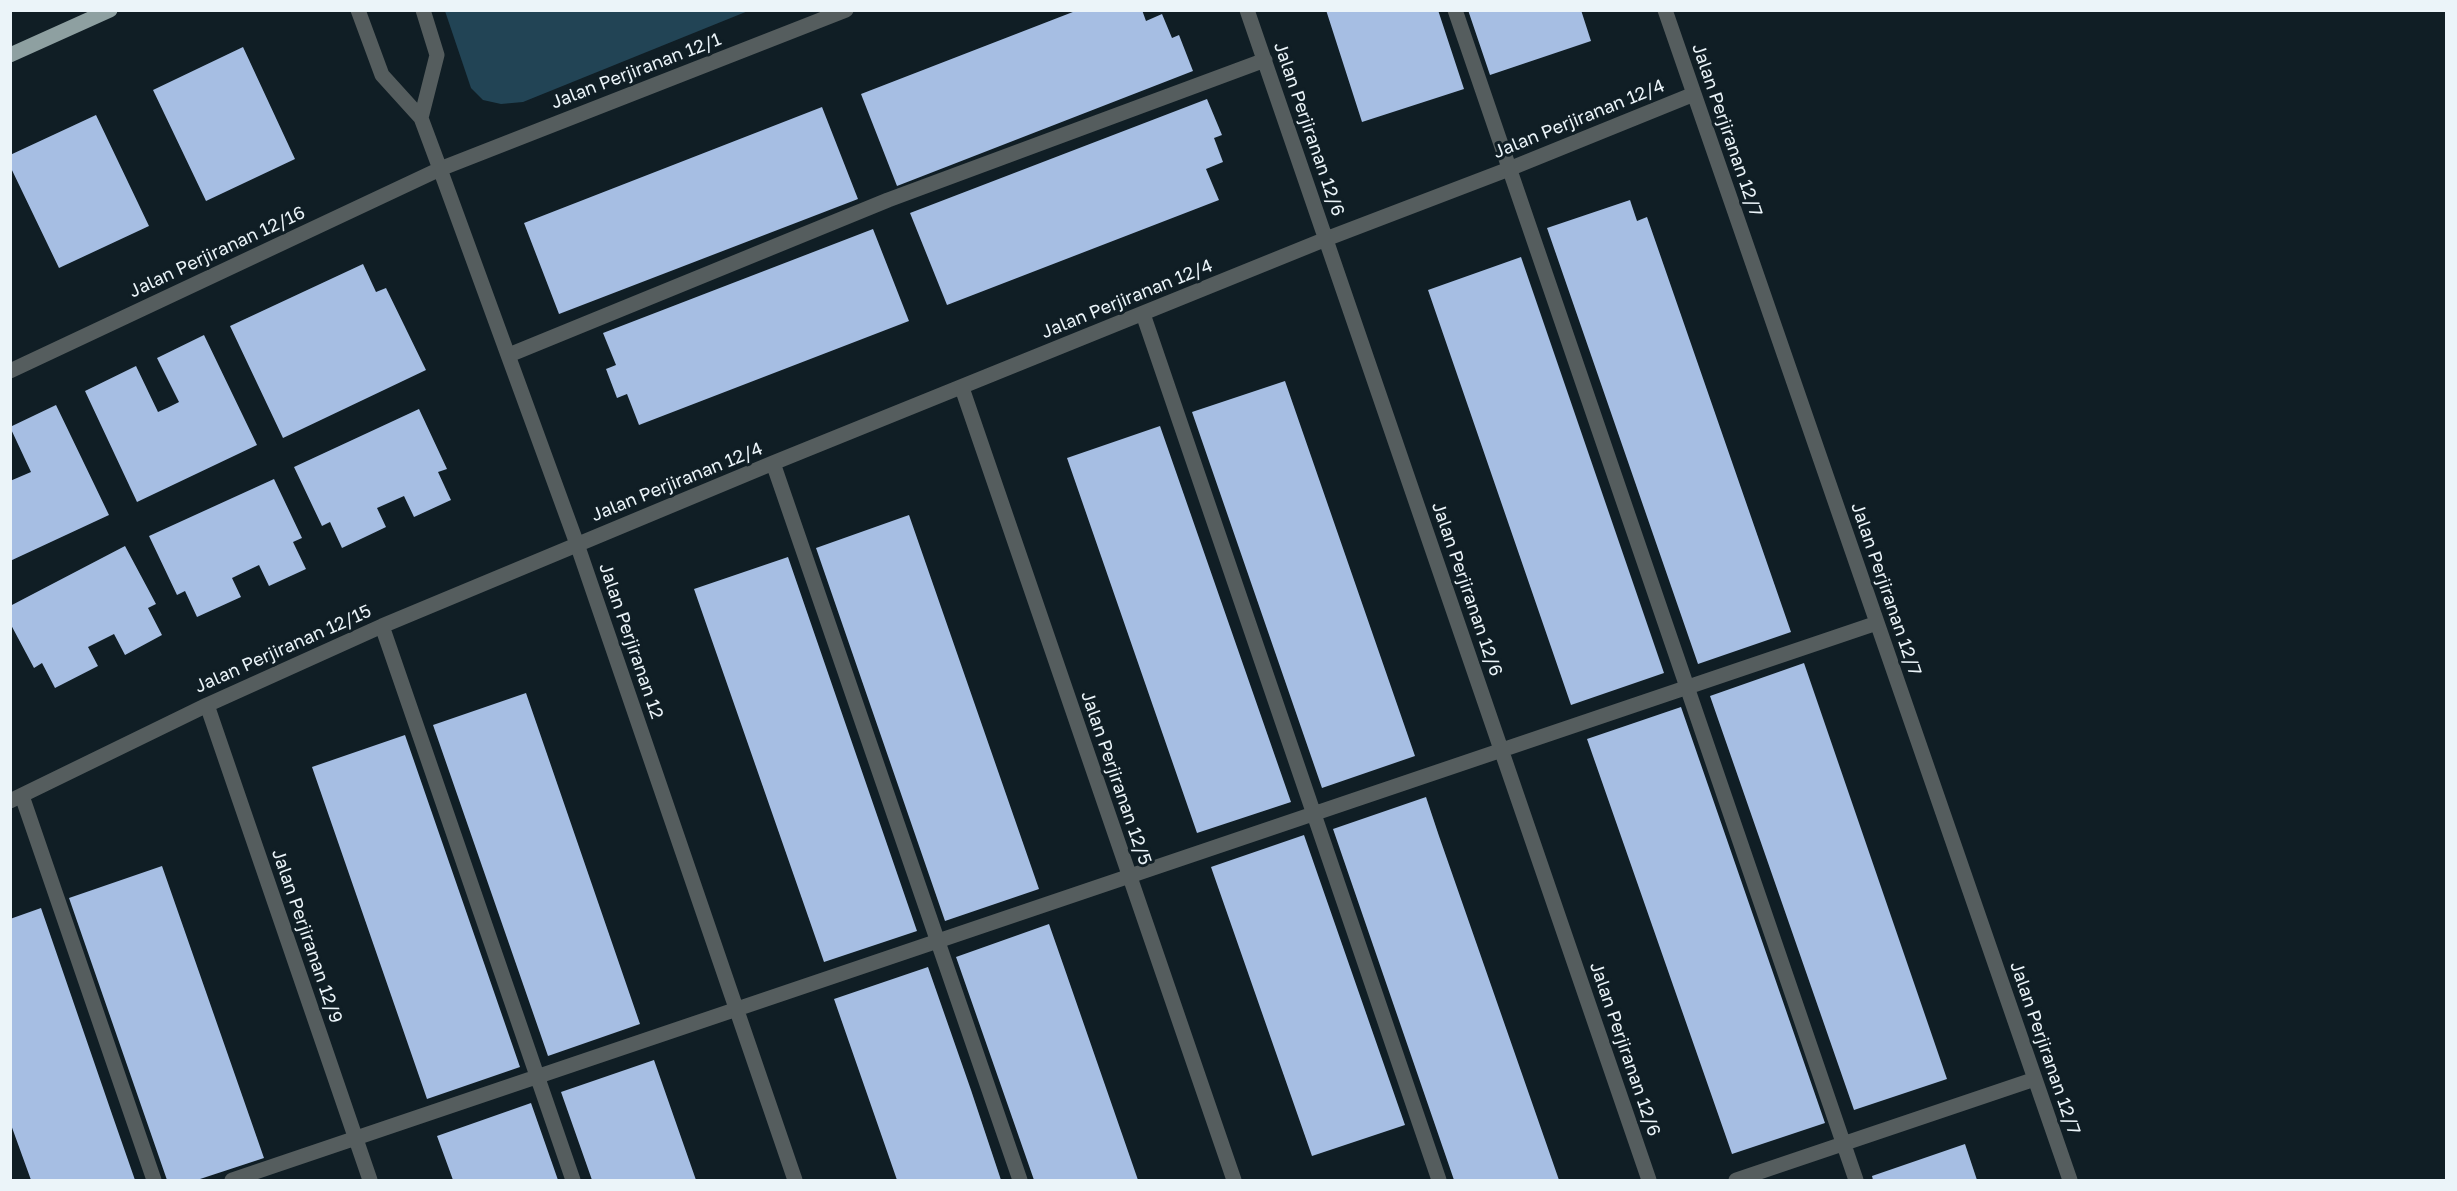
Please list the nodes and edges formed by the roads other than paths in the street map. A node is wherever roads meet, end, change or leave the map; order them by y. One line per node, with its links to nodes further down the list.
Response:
1 (110, 10): 8 (main road)
2 (358, 10): 11 (street, Jalan Perjiranan 12)
3 (423, 10): 11 (street)
4 (846, 10): 12 (street, Jalan Perjiranan 12/1)
5 (1247, 10): 9 (street, Jalan Perjiranan 12/6)
6 (1455, 10): 13 (street)
7 (1665, 10): 10 (street, Jalan Perjiranan 12/7)
8 (10, 55)
9 (1264, 60): 14 (street, Jalan Perjiranan 12/6); 16 (street)
10 (1694, 94): 13 (street, Jalan Perjiranan 12/4); 21 (street, Jalan Perjiranan 12/7)
11 (421, 118): 12 (street, Jalan Perjiranan 12)
12 (440, 169): 16 (street, Jalan Perjiranan 12); 17 (street, Jalan Perjiranan 12/16)
13 (1509, 169): 14 (street, Jalan Perjiranan 12/4); 23 (street)
14 (1326, 238): 15 (street, Jalan Perjiranan 12/4); 25 (street, Jalan Perjiranan 12/6)
15 (1143, 314): 18 (street, Jalan Perjiranan 12/4); 27 (street)
16 (509, 355): 20 (street, Jalan Perjiranan 12)
17 (10, 371)
18 (962, 388): 19 (street, Jalan Perjiranan 12/4); 28 (street, Jalan Perjiranan 12/5)
19 (773, 463): 20 (street, Jalan Perjiranan 12/4); 29 (street)
20 (577, 544): 22 (street, Jalan Perjiranan 12/15); 30 (street, Jalan Perjiranan 12)
21 (1877, 623): 23 (street); 32 (street, Jalan Perjiranan 12/7)
22 (382, 626): 24 (street, Jalan Perjiranan 12/15); 31 (street)
23 (1687, 688): 25 (street); 34 (street)
24 (207, 705): 26 (street, Jalan Perjiranan 12/15); 33 (street, Jalan Perjiranan 12/9)
25 (1502, 750): 27 (street); 43 (street, Jalan Perjiranan 12/6)
26 (16, 799): 35 (street)
27 (1315, 813): 28 (street); 42 (street)
28 (1130, 876): 29 (street); 41 (street, Jalan Perjiranan 12/5)
29 (938, 942): 30 (street); 40 (street)
30 (736, 1009): 31 (street); 39 (street, Jalan Perjiranan 12)
31 (537, 1077): 33 (street); 38 (street)
32 (2035, 1079): 34 (street); 46 (street, Jalan Perjiranan 12/7)
33 (356, 1138): 36 (street); 37 (street, Jalan Perjiranan 12/9)
34 (1844, 1144): 44 (street); 45 (street)
35 (154, 1180)
36 (232, 1180)
37 (370, 1180)
38 (573, 1180)
39 (795, 1180)
40 (1020, 1180)
41 (1234, 1180)
42 (1439, 1180)
43 (1649, 1180)
44 (1736, 1180)
45 (1856, 1180)
46 (2070, 1180)

